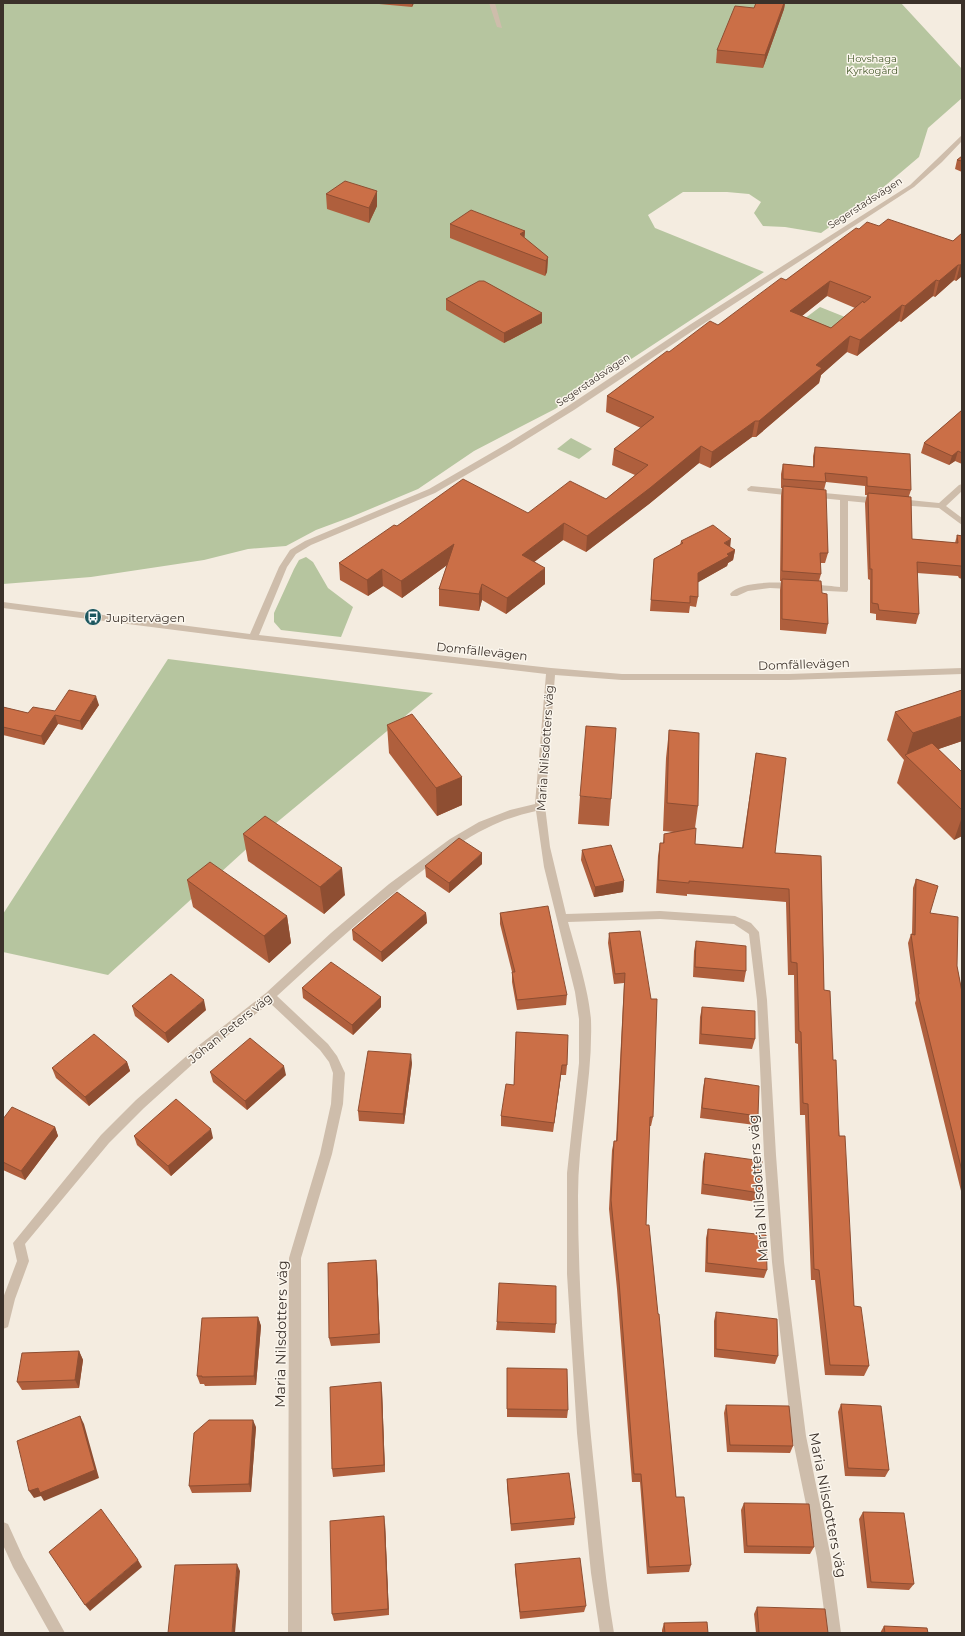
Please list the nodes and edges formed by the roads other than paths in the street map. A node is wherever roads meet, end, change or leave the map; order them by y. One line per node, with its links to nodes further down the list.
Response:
1 (492, 3): 2 (street)
2 (500, 27)
3 (962, 137): 11 (street, Segerstadsvägen)
4 (962, 487): 7 (street)
5 (751, 489): 6 (street)
6 (844, 498): 7 (street); 9 (street)
7 (941, 506): 8 (street)
8 (962, 522)
9 (734, 594)
10 (3, 605): 11 (street, Domfällevägen)
11 (253, 637): 12 (street, Domfällevägen)
12 (551, 671): 13 (street, Domfällevägen); 14 (street, Maria Nilsdotters väg)
13 (962, 671)
14 (540, 806): 15 (street, Maria Nilsdotters väg); 16 (street, Johan Peters väg)
15 (563, 918): 21 (street, Maria Nilsdotters väg); 22 (street, Maria Nilsdotters väg)
16 (270, 996): 17 (street, Johan Peters väg); 20 (street, Maria Nilsdotters väg)
17 (3, 1323)
18 (3, 1529): 19 (street)
19 (58, 1633)
20 (295, 1633)
21 (607, 1633)
22 (834, 1633)

